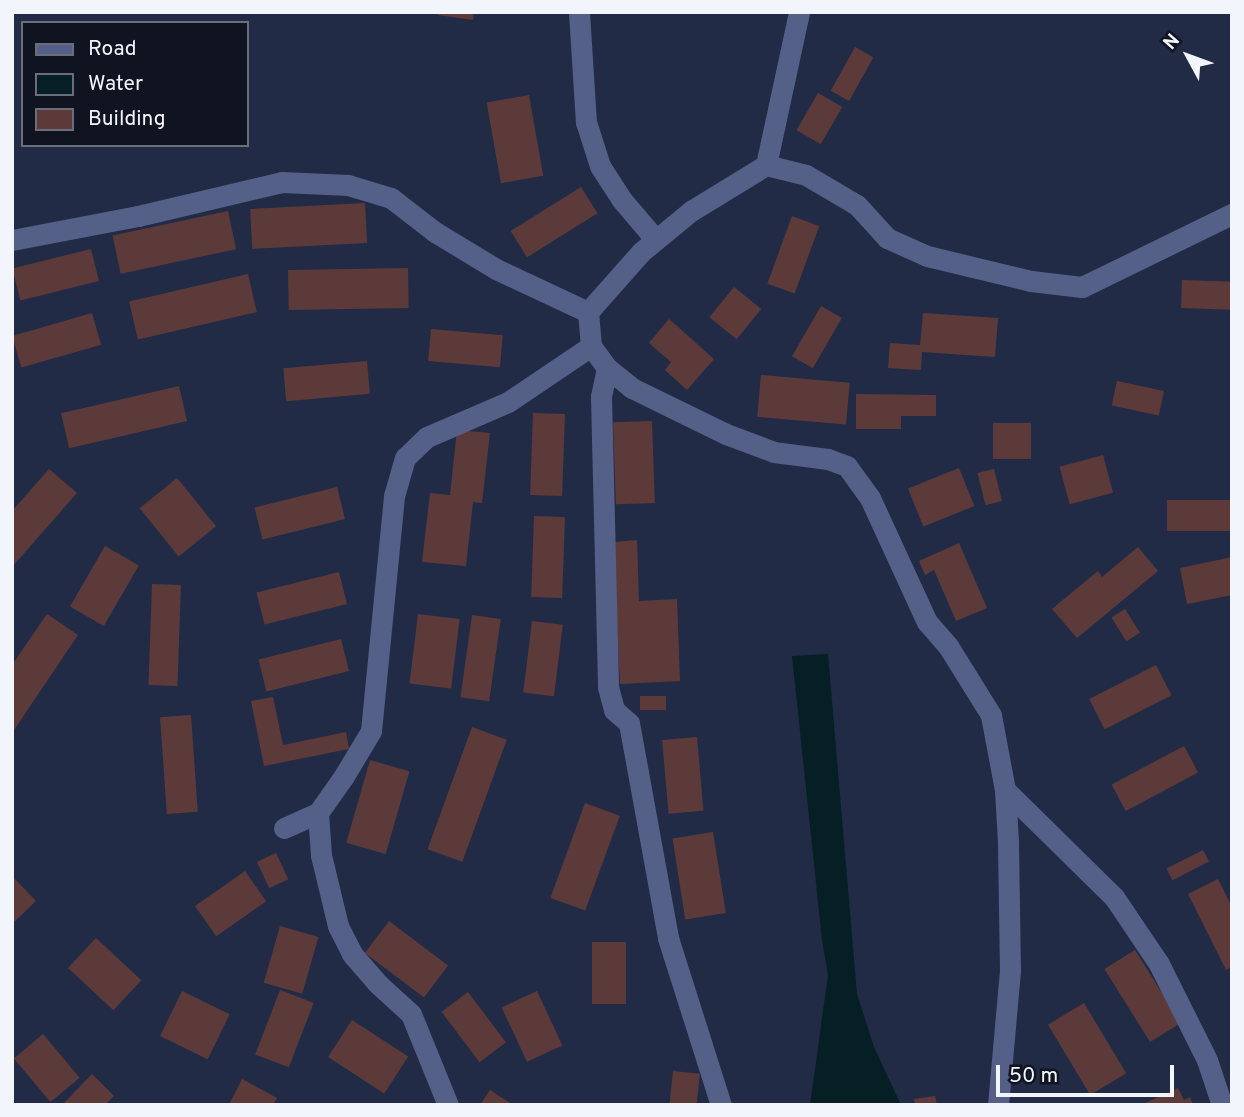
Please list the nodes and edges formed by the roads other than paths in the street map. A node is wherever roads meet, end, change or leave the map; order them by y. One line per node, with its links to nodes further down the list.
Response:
1 (579, 12): 6 (street)
2 (799, 12): 3 (street)
3 (766, 165): 4 (street); 6 (street)
4 (1232, 214)
5 (12, 240): 7 (street)
6 (656, 240): 7 (street)
7 (588, 312): 8 (street)
8 (591, 346): 9 (street); 11 (street)
9 (607, 368): 10 (street); 14 (street)
10 (1005, 790): 15 (street); 16 (street)
11 (318, 813): 12 (street); 13 (street)
12 (284, 828)
13 (448, 1105)
14 (721, 1105)
15 (998, 1105)
16 (1222, 1105)

